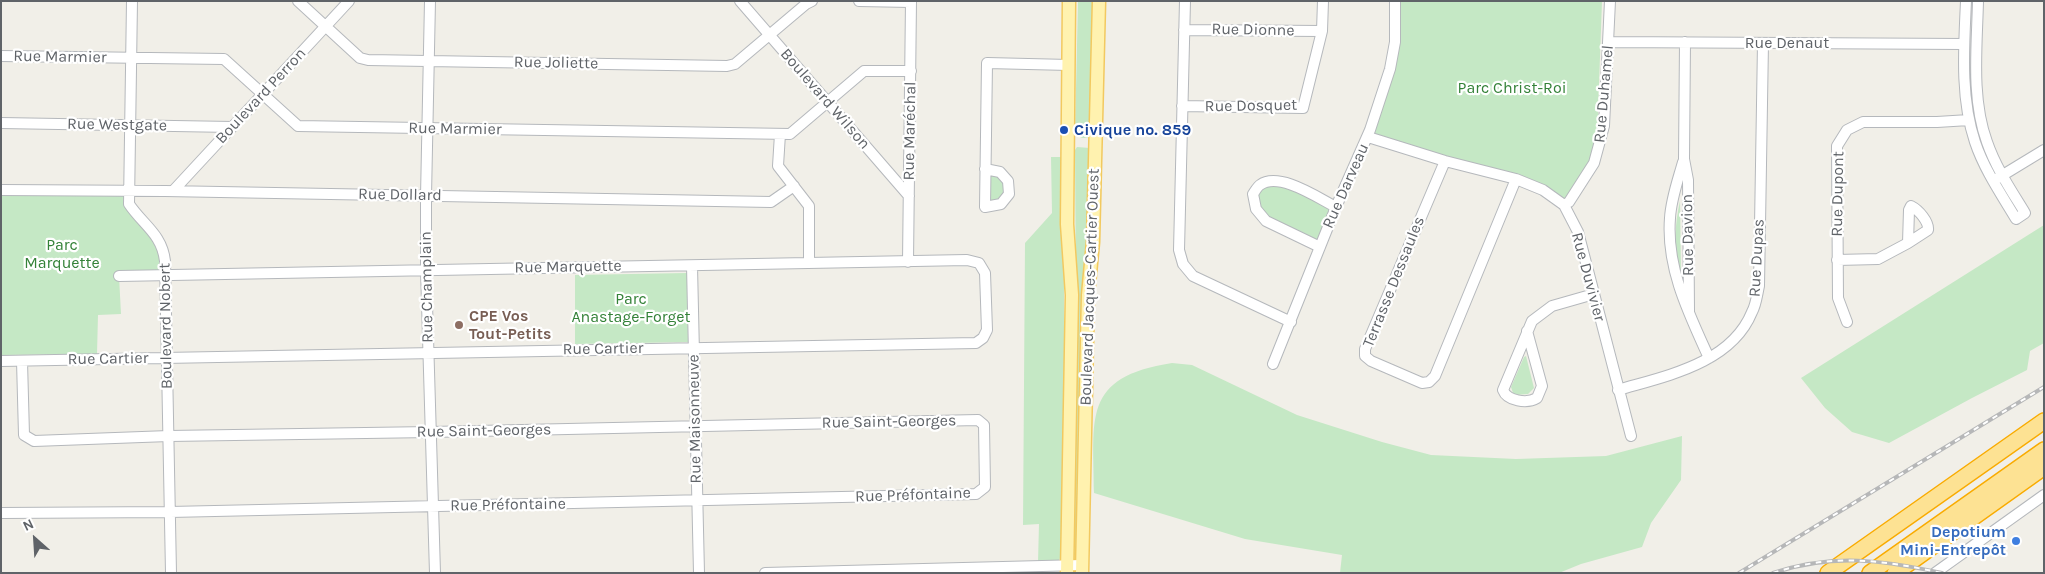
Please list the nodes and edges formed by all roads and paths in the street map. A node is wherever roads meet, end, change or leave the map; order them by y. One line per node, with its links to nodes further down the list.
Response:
1 (132, 1): 26 (street, Boulevard Nobert)
2 (298, 1): 17 (street, Rue Joliette)
3 (349, 1): 17 (street, Boulevard Perron)
4 (430, 1): 27 (street, Rue Champlain)
5 (740, 1): 20 (street, Boulevard Wilson)
6 (812, 1): 20 (street, Rue Joliette)
7 (859, 1): 16 (street)
8 (1069, 1): 28 (main road, Boulevard Jacques-Cartier Ouest)
9 (1099, 1): 92 (main road, Boulevard Jacques-Cartier Ouest)
10 (1185, 1): 18 (street)
11 (1323, 1): 19 (street, Rue Dosquet)
12 (1395, 1): 39 (street, Rue Darveau)
13 (1610, 1): 21 (street, Rue Duhamel)
14 (1966, 1): 24 (street)
15 (1978, 1): 44 (street)
16 (912, 2): 29 (street, Rue Maréchal)
17 (326, 26): 27 (street, Rue Joliette); 30 (street, Boulevard Perron)
18 (1184, 30): 19 (street, Rue Dionne); 32 (street)
19 (1322, 31): 32 (street, Rue Dosquet)
20 (769, 35): 27 (street, Rue Joliette); 31 (street, Boulevard Wilson)
21 (1609, 42): 22 (street, Rue Denaut); 53 (street, Rue Duhamel)
22 (1685, 42): 23 (street, Rue Denaut); 41 (street, Rue Davion)
23 (1763, 43): 24 (street, Rue Denaut); 73 (street, Rue Dupas)
24 (1964, 44): 33 (street)
25 (1, 56): 26 (street, Rue Marmier)
26 (132, 58): 30 (street, Rue Marmier); 35 (street, Boulevard Nobert)
27 (429, 61): 37 (street, Rue Champlain)
28 (1069, 65): 43 (street); 91 (main road, Boulevard Jacques-Cartier Ouest)
29 (911, 71): 31 (street, Rue Marmier); 52 (street, Rue Maréchal)
30 (262, 95): 36 (street, Boulevard Perron); 37 (street, Rue Marmier)
31 (827, 102): 38 (street, Rue Marmier); 52 (street, Boulevard Wilson)
32 (1182, 106): 67 (street)
33 (1969, 120): 46 (street); 57 (street, Rue Dupont)
34 (1, 123): 35 (street, Rue Westgate)
35 (130, 124): 36 (street, Rue Westgate); 49 (street, Boulevard Nobert)
36 (232, 127): 50 (street, Boulevard Perron)
37 (428, 128): 38 (street, Rue Marmier); 51 (street, Rue Champlain)
38 (780, 134): 47 (street)
39 (1368, 137): 42 (street, Rue Duvivier); 54 (street, Rue Darveau)
40 (2044, 150): 44 (street)
41 (1684, 158): 66 (street, Rue Davion); 66 (street, Rue Davion)
42 (1445, 160): 45 (street, Rue Duvivier); 45 (street, Terrasse Dessaules)
43 (985, 169)
44 (2002, 176): 46 (street); 46 (street)
45 (1516, 179): 53 (street, Rue Duvivier)
46 (1992, 181)
47 (794, 186): 51 (street, Rue Dollard); 59 (street)
48 (1, 190): 49 (street, Rue Dollard)
49 (130, 190): 50 (street, Rue Dollard); 63 (street, Boulevard Nobert)
50 (173, 191): 51 (street, Rue Dollard)
51 (426, 196): 61 (street, Rue Champlain)
52 (909, 196): 58 (street, Rue Maréchal)
53 (1564, 205): 64 (street, Rue Duvivier)
54 (1336, 207): 56 (street, Rue Darveau); 56 (street)
55 (1908, 243): 57 (street)
56 (1320, 247): 67 (street, Rue Darveau)
57 (1837, 260): 68 (street, Rue Dupont)
58 (908, 262): 59 (street, Rue Marquette); 65 (street, Rue Marquette)
59 (809, 263): 60 (street, Rue Marquette)
60 (692, 266): 61 (street, Rue Marquette); 70 (street, Rue Maisonneuve)
61 (426, 270): 63 (street, Rue Marquette); 71 (street, Rue Champlain)
62 (119, 276): 63 (street, Rue Marquette)
63 (166, 276): 72 (street, Boulevard Nobert)
64 (1594, 294): 69 (street); 77 (street, Rue Duvivier)
65 (986, 299): 70 (street, Rue Cartier)
66 (1689, 311): 73 (street, Rue Davion)
67 (1291, 322): 76 (street, Rue Darveau)
68 (1847, 322)
69 (1527, 331): 69 (street)
70 (694, 347): 71 (street, Rue Cartier); 79 (street, Rue Maisonneuve)
71 (428, 353): 72 (street, Rue Cartier); 80 (street, Rue Champlain)
72 (167, 358): 74 (street, Rue Cartier); 81 (street, Boulevard Nobert)
73 (1709, 358): 77 (street, Rue Dupas)
74 (22, 361): 75 (street, Rue Cartier); 81 (street, Rue Saint-Georges)
75 (1, 362)
76 (1273, 364)
77 (1618, 390): 82 (street, Rue Duvivier)
78 (2044, 421): 98 (highway)
79 (696, 427): 80 (street, Rue Saint-Georges); 84 (street, Rue Saint-Georges); 87 (street, Rue Maisonneuve)
80 (431, 432): 81 (street, Rue Saint-Georges); 88 (street, Rue Champlain)
81 (169, 436): 89 (street, Boulevard Nobert)
82 (1631, 436)
83 (2044, 450): 99 (highway)
84 (985, 459): 87 (street, Rue Préfontaine)
85 (2044, 467): 100 (highway)
86 (2044, 495): 101 (street)
87 (697, 500): 88 (street, Rue Préfontaine); 96 (street, Rue Maisonneuve)
88 (434, 506): 89 (street, Rue Préfontaine); 95 (street, Rue Champlain)
89 (170, 512): 90 (street, Rue Préfontaine); 94 (street, Boulevard Nobert)
90 (1, 513)
91 (1068, 569): 92 (street); 93 (street)
92 (1082, 569)
93 (979, 570): 97 (street)
94 (171, 573)
95 (435, 573)
96 (699, 573)
97 (765, 573)
98 (1828, 573)
99 (1870, 573)
100 (1895, 573)
101 (1935, 573)

